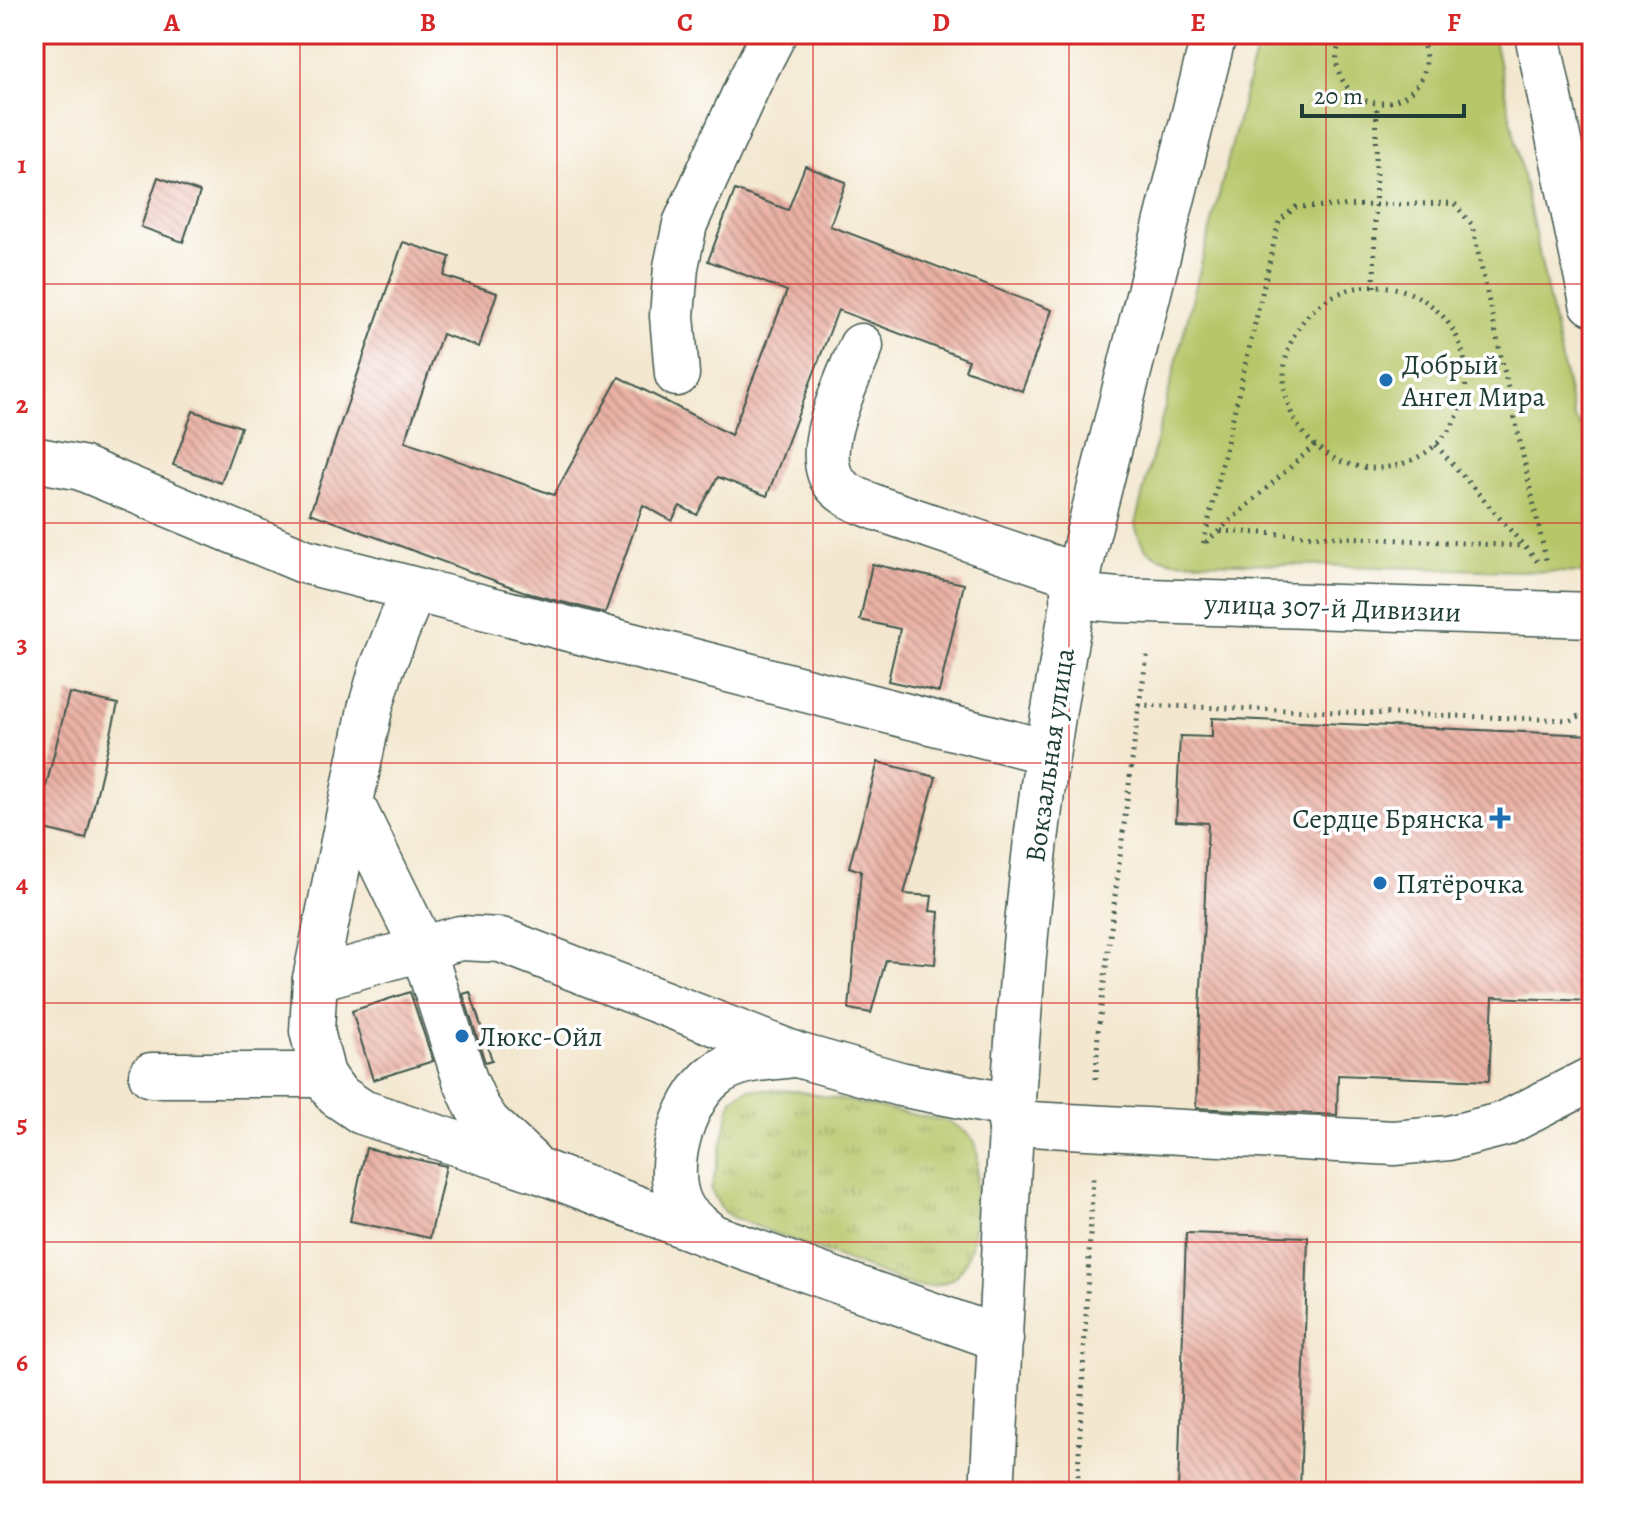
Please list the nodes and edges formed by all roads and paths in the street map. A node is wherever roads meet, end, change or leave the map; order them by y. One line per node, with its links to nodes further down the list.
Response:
1 (774, 34): 11 (main road)
2 (1214, 34): 17 (main road, Вокзальная улица)
3 (1345, 34): 6 (path)
4 (1418, 34): 6 (path)
5 (1537, 34): 9 (main road)
6 (1377, 103): 7 (path)
7 (1376, 203): 8 (path); 15 (path); 16 (path)
8 (1374, 287): 12 (path); 13 (path)
9 (1592, 303)
10 (861, 346): 17 (main road, улица 307-й Дивизии)
11 (677, 374)
12 (1315, 445): 13 (path); 15 (path)
13 (1436, 445): 16 (path)
14 (34, 459): 18 (main road)
15 (1219, 531): 16 (path)
16 (1523, 546)
17 (1076, 586): 19 (main road, улица 307-й Дивизии); 21 (main road, Вокзальная улица)
18 (413, 591): 21 (main road); 22 (main road)
19 (1592, 615)
20 (1592, 711): 25 (path)
21 (1047, 752): 30 (main road, Вокзальная улица)
22 (352, 804): 23 (main road); 24 (main road)
23 (422, 947): 24 (main road); 26 (main road); 32 (main road)
24 (315, 979): 28 (main road)
25 (1098, 1032)
26 (797, 1055): 30 (main road); 33 (main road)
27 (151, 1075): 28 (main road)
28 (323, 1075): 32 (main road)
29 (1592, 1079): 31 (main road)
30 (1010, 1114): 31 (main road); 34 (main road, Вокзальная улица)
31 (1094, 1129): 36 (path)
32 (540, 1171): 33 (main road)
33 (711, 1236): 34 (main road)
34 (1001, 1339): 35 (main road, Вокзальная улица)
35 (992, 1492)
36 (1077, 1492)

